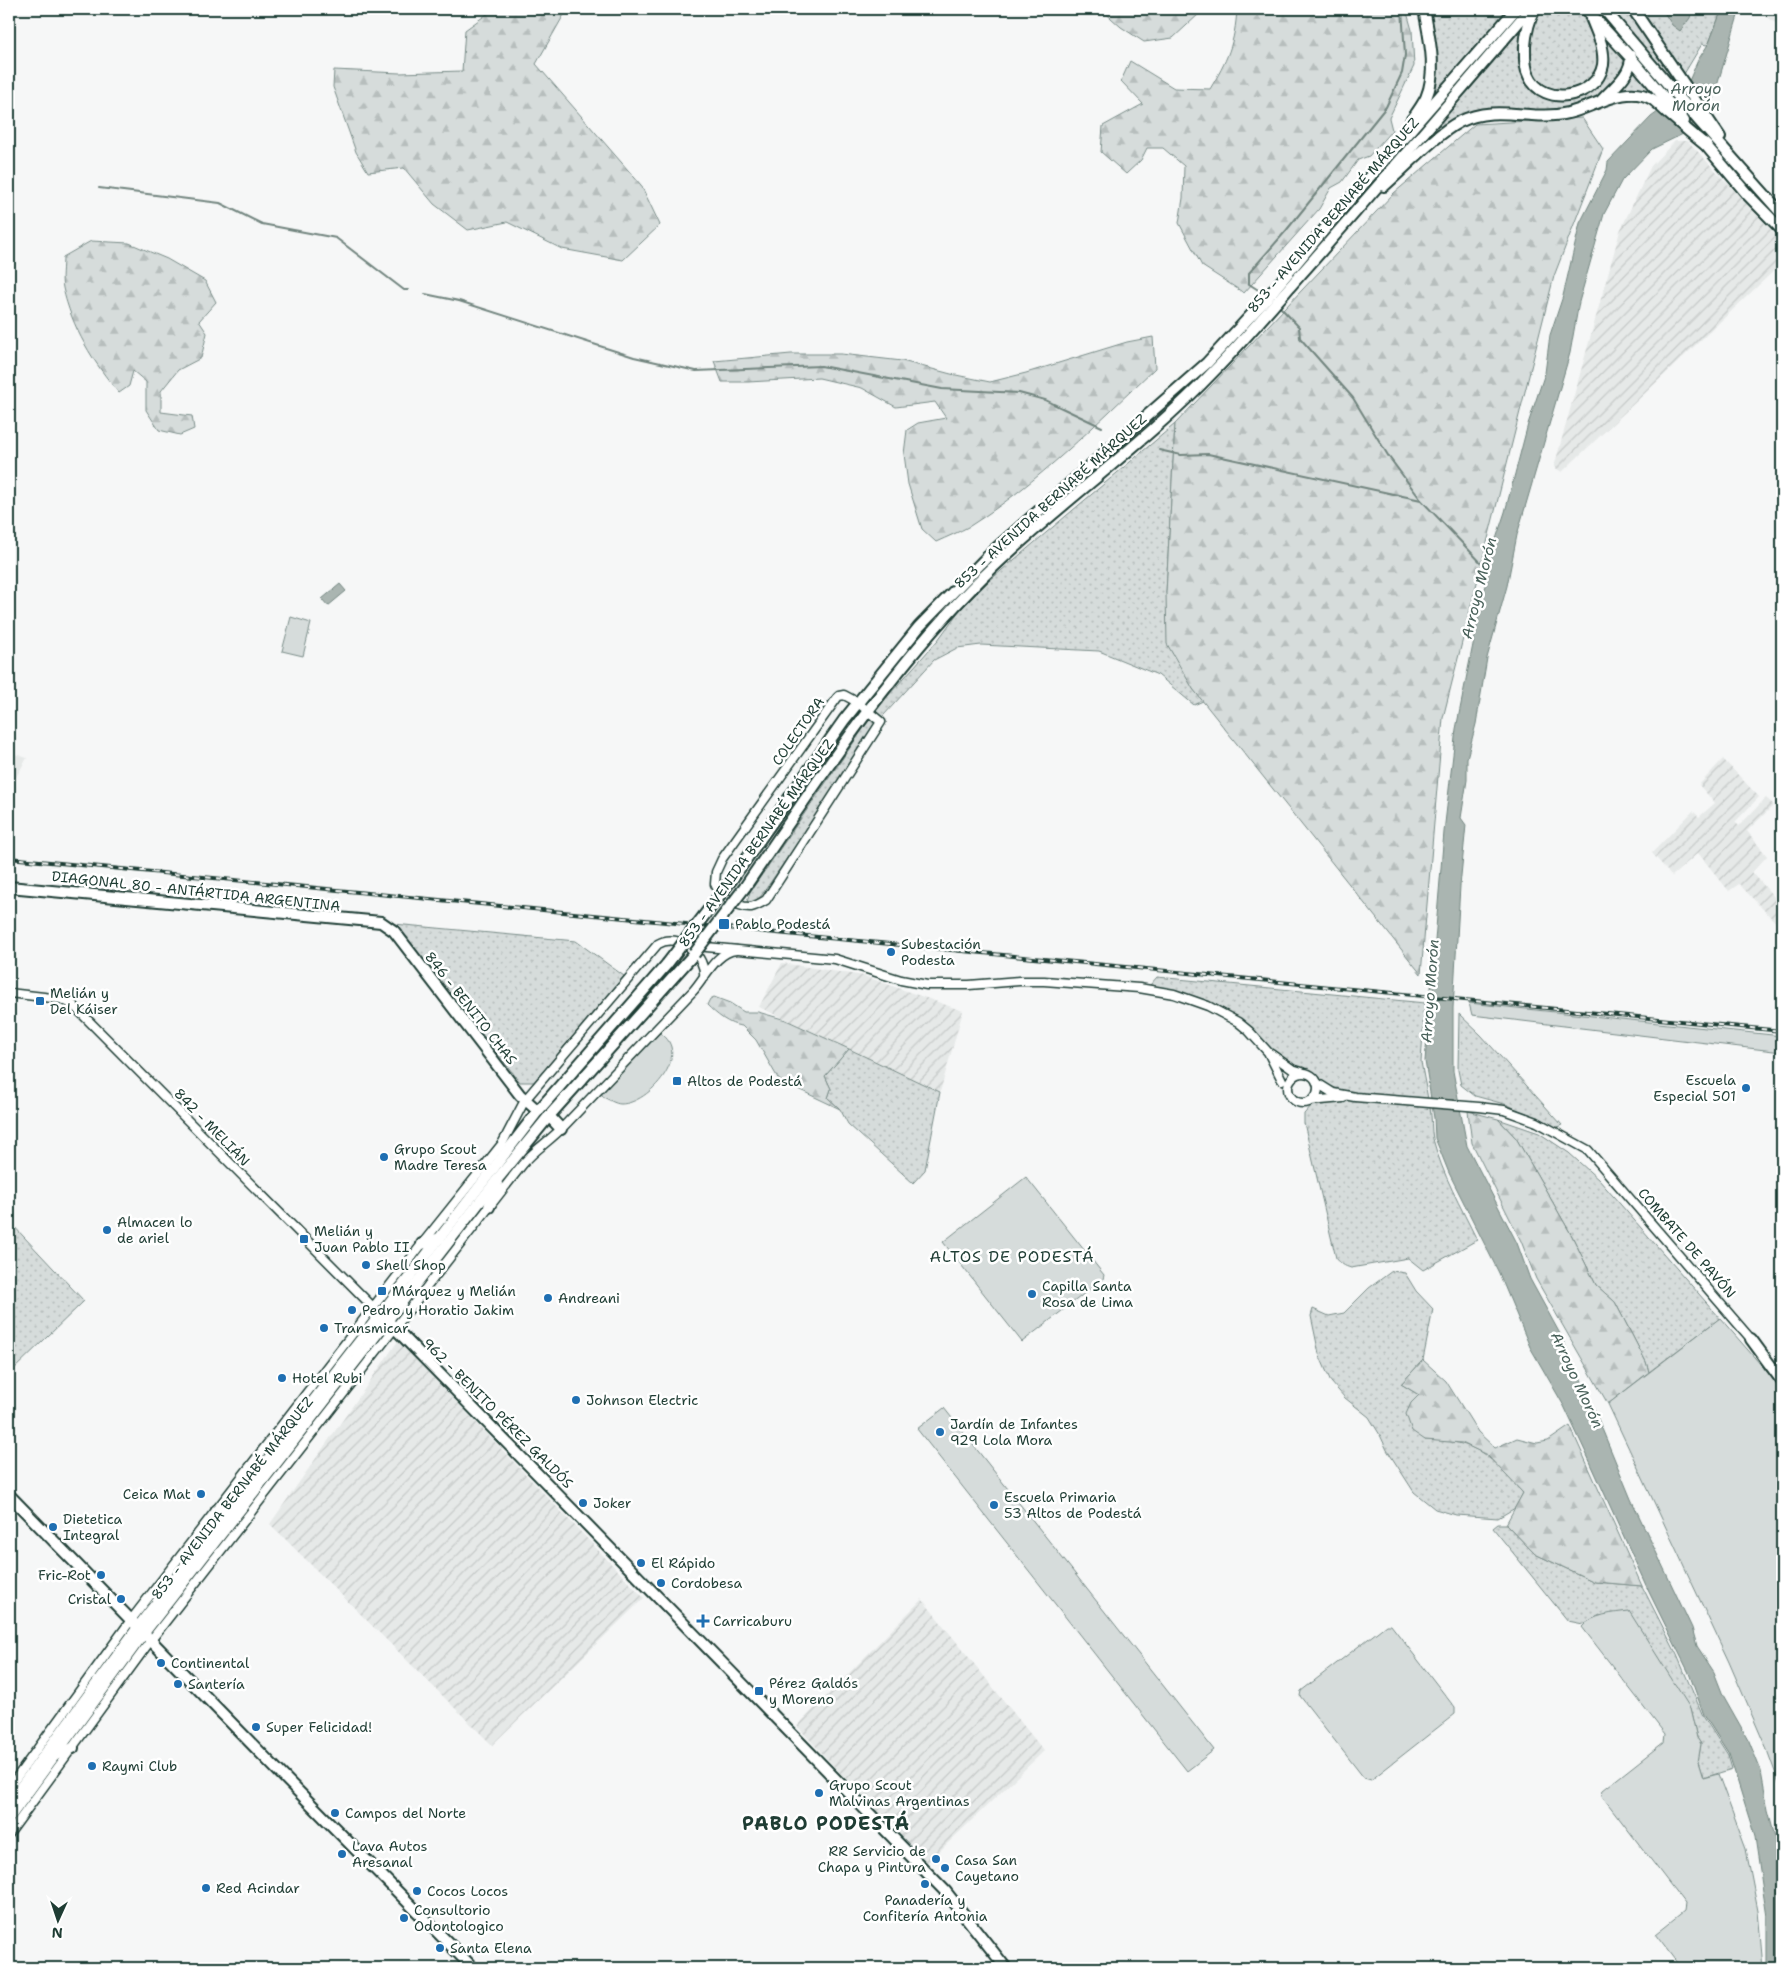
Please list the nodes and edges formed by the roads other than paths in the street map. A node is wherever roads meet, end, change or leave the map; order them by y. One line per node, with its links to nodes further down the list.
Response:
1 (1424, 9): 13 (main road)
2 (1516, 9): 13 (main road, 853 - AVENIDA BERNABÉ MÁRQUEZ)
3 (1530, 9): 14 (main road, 853 - AVENIDA BERNABÉ MÁRQUEZ)
4 (1535, 9): 7 (main road)
5 (1604, 9): 8 (main road)
6 (1633, 9): 12 (main road)
7 (1588, 11): 9 (main road)
8 (1625, 33): 9 (main road); 12 (main road)
9 (1632, 58): 10 (main road); 11 (main road)
10 (1661, 100): 11 (main road); 16 (main road)
11 (1601, 101): 14 (main road)
12 (1704, 119): 15 (main road)
13 (1344, 206): 17 (main road, 853 - AVENIDA BERNABÉ MÁRQUEZ)
14 (1356, 212): 18 (main road, 853 - AVENIDA BERNABÉ MÁRQUEZ)
15 (1782, 214)
16 (1782, 230)
17 (1206, 363): 18 (main road); 19 (main road, 853 - AVENIDA BERNABÉ MÁRQUEZ)
18 (1214, 372): 20 (main road, 853 - AVENIDA BERNABÉ MÁRQUEZ)
19 (857, 702): 20 (street); 20 (street, COLECTORA); 34 (main road, 853 - AVENIDA BERNABÉ MÁRQUEZ, bridge)
20 (868, 710): 35 (main road, 853 - AVENIDA BERNABÉ MÁRQUEZ, bridge)
21 (9, 886): 22 (main road, DIAGONAL 80 - ANTÁRTIDA ARGENTINA)
22 (381, 922): 32 (main road, 846 - BENITO CHAS)
23 (684, 945): 24 (street); 25 (street); 32 (street, 853 - AVENIDA BERNABÉ MÁRQUEZ)
24 (736, 950): 25 (street, 853 - AVENIDA BERNABÉ MÁRQUEZ); 27 (street)
25 (704, 978): 36 (street, 853 - AVENIDA BERNABÉ MÁRQUEZ)
26 (9, 993): 41 (street, 842 - MELIÁN)
27 (1268, 1052): 28 (street); 29 (street)
28 (1306, 1074): 30 (street); 33 (street)
29 (1282, 1080)
30 (1317, 1084): 31 (street); 33 (street)
31 (1355, 1097): 33 (street); 42 (street, COMBATE DE PAVÓN)
32 (525, 1100): 34 (main road, 846 - BENITO CHAS); 40 (street, 853 - AVENIDA BERNABÉ MÁRQUEZ)
33 (1310, 1101)
34 (538, 1110): 39 (main road, 853 - AVENIDA BERNABÉ MÁRQUEZ)
35 (549, 1116): 36 (main road); 37 (main road, 853 - AVENIDA BERNABÉ MÁRQUEZ)
36 (562, 1129): 38 (street, 853 - AVENIDA BERNABÉ MÁRQUEZ)
37 (500, 1176): 38 (main road); 41 (main road, 853 - AVENIDA BERNABÉ MÁRQUEZ)
38 (489, 1207): 41 (street, 853 - AVENIDA BERNABÉ MÁRQUEZ)
39 (440, 1238): 40 (main road); 41 (main road, 853 - AVENIDA BERNABÉ MÁRQUEZ)
40 (422, 1244): 41 (street, 853 - AVENIDA BERNABÉ MÁRQUEZ)
41 (384, 1317): 47 (main road, 853 - AVENIDA BERNABÉ MÁRQUEZ); 48 (street, 853 - AVENIDA BERNABÉ MÁRQUEZ); 49 (main road, 853 - AVENIDA BERNABÉ MÁRQUEZ); 57 (main road, 962 - BENITO PÉREZ GALDÓS)
42 (1751, 1339): 43 (main road, COMBATE DE PAVÓN)
43 (1764, 1355): 44 (main road, COMBATE DE PAVÓN); 45 (main road, COMBATE DE PAVÓN)
44 (1782, 1372)
45 (1782, 1381)
46 (9, 1495): 49 (main road)
47 (234, 1504): 48 (main road); 49 (main road, 853 - AVENIDA BERNABÉ MÁRQUEZ)
48 (217, 1510): 49 (street, 853 - AVENIDA BERNABÉ MÁRQUEZ)
49 (141, 1630): 50 (street, 853 - AVENIDA BERNABÉ MÁRQUEZ); 51 (main road, 853 - AVENIDA BERNABÉ MÁRQUEZ); 52 (street, 853 - AVENIDA BERNABÉ MÁRQUEZ); 53 (main road, 853 - AVENIDA BERNABÉ MÁRQUEZ); 56 (main road)
50 (73, 1748): 51 (main road); 55 (street, 853 - AVENIDA BERNABÉ MÁRQUEZ)
51 (55, 1755): 54 (main road, 853 - AVENIDA BERNABÉ MÁRQUEZ)
52 (9, 1788)
53 (9, 1803)
54 (9, 1818)
55 (9, 1834)
56 (473, 1968)
57 (1006, 1968)

